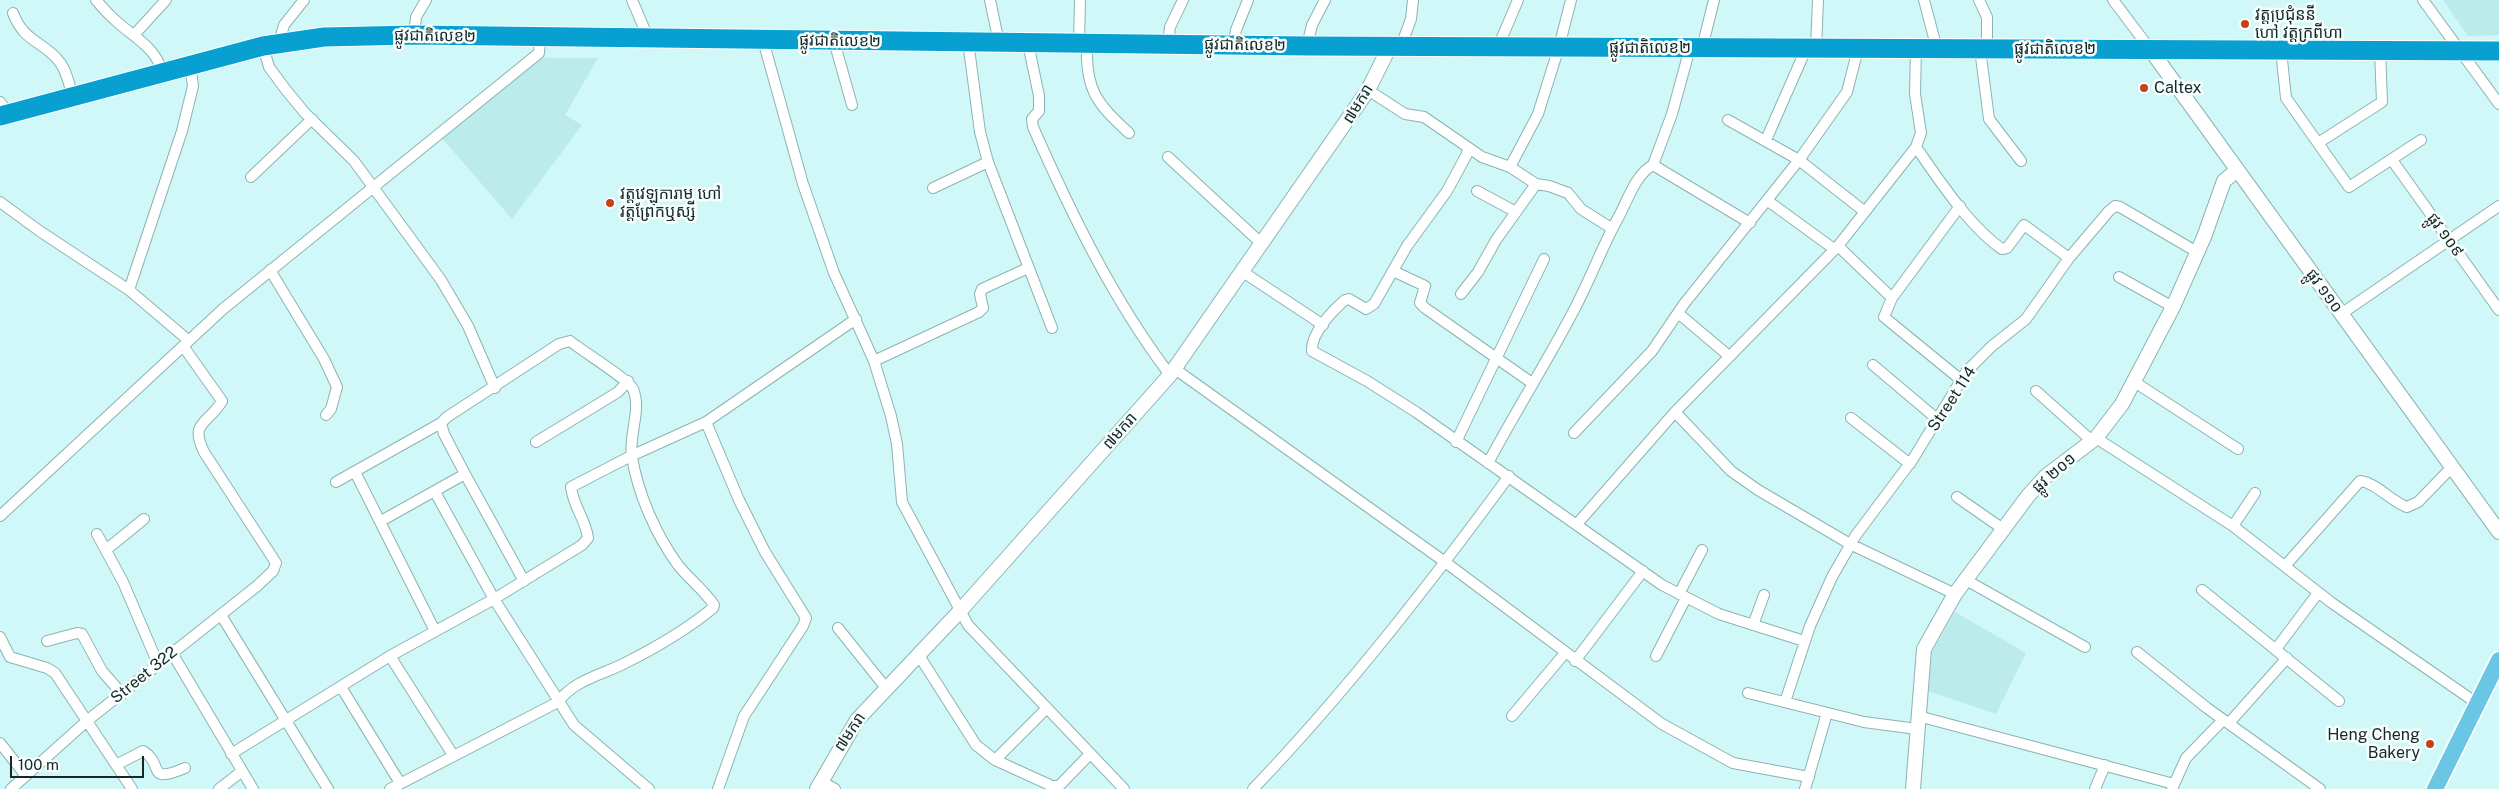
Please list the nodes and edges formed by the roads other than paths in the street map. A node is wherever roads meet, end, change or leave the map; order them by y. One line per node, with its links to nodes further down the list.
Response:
1 (96, 0): 21 (street)
2 (166, 0): 21 (street)
3 (304, 0): 31 (street)
4 (426, 0): 22 (street)
5 (632, 0): 24 (street)
6 (990, 0): 28 (street)
7 (1080, 0): 30 (street)
8 (1183, 0): 32 (street)
9 (1248, 0): 33 (street)
10 (1325, 0): 34 (street)
11 (1413, 0): 35 (street)
12 (1518, 0): 36 (street)
13 (1572, 0): 37 (street)
14 (1714, 0): 38 (street)
15 (1818, 0): 39 (street)
16 (1924, 0): 42 (street)
17 (1979, 0): 43 (street)
18 (2113, 0): 44 (street)
19 (2423, 0): 48 (street)
20 (13, 13): 52 (street)
21 (134, 35): 50 (street)
22 (414, 35): 23 (highway, ផ្លូវជាតិលេខ២); 31 (highway, ផ្លូវជាតិលេខ២)
23 (540, 38): 24 (highway, ផ្លូវជាតិលេខ២); 74 (street)
24 (644, 38): 25 (highway, ផ្លូវជាតិលេខ២)
25 (763, 40): 26 (highway, ផ្លូវជាតិលេខ២); 103 (street)
26 (834, 41): 27 (highway, ផ្លូវជាតិលេខ២); 54 (street)
27 (968, 41): 28 (highway, ផ្លូវជាតិលេខ២); 68 (street)
28 (999, 43): 29 (highway, ផ្លូវជាតិលេខ២)
29 (1028, 43): 30 (highway, ផ្លូវជាតិលេខ២); 111 (street)
30 (1083, 43): 32 (highway, ផ្លូវជាតិលេខ២); 58 (street)
31 (271, 44): 49 (highway, ផ្លូវជាតិលេខ២); 56 (street)
32 (1168, 44): 33 (highway, ផ្លូវជាតិលេខ២)
33 (1233, 45): 34 (highway, ផ្លូវជាតិលេខ២)
34 (1308, 46): 35 (highway, ផ្លូវជាតិលេខ២)
35 (1396, 46): 36 (highway, ផ្លូវជាតិលេខ២); 51 (street, ៧មករា)
36 (1498, 47): 37 (highway, ផ្លូវជាតិលេខ២)
37 (1560, 48): 38 (highway, ផ្លូវជាតិលេខ២); 70 (street)
38 (1696, 48): 39 (highway, ផ្លូវជាតិលេខ២); 69 (street)
39 (1811, 49): 40 (highway, ផ្លូវជាតិលេខ២); 59 (street)
40 (1858, 49): 41 (highway, ផ្លូវជាតិលេខ២); 65 (street)
41 (1916, 49): 42 (highway, ផ្លូវជាតិលេខ២); 62 (street)
42 (1937, 49): 43 (highway, ផ្លូវជាតិលេខ២)
43 (1984, 49): 44 (highway, ផ្លូវជាតិលេខ២); 67 (street)
44 (2150, 49): 45 (highway, ផ្លូវជាតិលេខ២); 71 (street, ផ្លូវ ១១០)
45 (2281, 50): 46 (highway, ផ្លូវជាតិលេខ២); 61 (street)
46 (2380, 50): 48 (highway, ផ្លូវជាតិលេខ២); 61 (street)
47 (2499, 51): 48 (highway, ផ្លូវជាតិលេខ២)
48 (2461, 52): 53 (street)
49 (190, 65): 50 (highway, ផ្លូវជាតិលេខ២); 96 (street)
50 (162, 72): 52 (highway, ផ្លូវជាតិលេខ២)
51 (1368, 90): 63 (street); 86 (street, ៧មករា)
52 (73, 97): 55 (highway, ផ្លូវជាតិលេខ២)
53 (2499, 104)
54 (852, 105)
55 (3, 110)
56 (312, 119): 72 (street); 74 (street)
57 (1728, 120): 59 (street)
58 (1129, 133)
59 (1766, 140): 65 (street)
60 (2421, 140): 66 (street)
61 (2318, 143): 66 (street)
62 (1916, 147): 79 (street); 82 (street)
63 (1468, 148): 70 (street); 93 (street)
64 (1168, 157): 86 (street)
65 (1799, 160): 77 (street); 82 (street)
66 (2392, 160): 85 (street, ផ្លូវ ១០៩)
67 (2021, 161)
68 (988, 162): 75 (street); 91 (street)
69 (1654, 165): 83 (street); 84 (street)
70 (1510, 167): 73 (street)
71 (2237, 170): 88 (street, ផ្លូវ ២០១); 102 (street, ផ្លូវ ១១០)
72 (251, 177)
73 (1536, 184): 81 (street); 84 (street)
74 (373, 186): 92 (street); 116 (street)
75 (933, 188)
76 (1477, 191): 81 (street)
77 (1768, 201): 83 (street); 87 (street)
78 (0, 202): 96 (street)
79 (1960, 206): 89 (street); 98 (street)
80 (2499, 206): 85 (street)
81 (1516, 212): 97 (street)
82 (1866, 212): 87 (street)
83 (1750, 223): 101 (street)
84 (1612, 228): 115 (street)
85 (2449, 240): 100 (street, ផ្លូវ ១០៩); 102 (street)
86 (1262, 244): 94 (street, ៧មករា)
87 (1836, 248): 98 (street); 107 (street)
88 (2197, 252): 89 (street, Street 114); 99 (street, ផ្លូវ ២០១)
89 (2069, 258): 112 (street, Street 114)
90 (1544, 259): 108 (street)
91 (1028, 268): 105 (street); 109 (street)
92 (270, 270): 106 (street); 119 (street)
93 (1393, 271): 104 (street); 108 (street)
94 (1243, 272): 104 (street); 111 (street, ៧មករា)
95 (2119, 277): 99 (street)
96 (129, 290): 106 (street)
97 (1461, 294)
98 (1892, 298): 112 (street)
99 (2172, 307): 114 (street, ផ្លូវ ២០១)
100 (2499, 310)
101 (1678, 313): 107 (street); 124 (street)
102 (2341, 314): 132 (street, ផ្លូវ ១១០)
103 (856, 320): 109 (street); 122 (street)
104 (1323, 325): 127 (street)
105 (1052, 328)
106 (186, 343): 140 (street); 163 (street, Street 322)
107 (1729, 356): 118 (street)
108 (1496, 359): 115 (street); 127 (street)
109 (874, 361): 162 (street)
110 (1872, 366): 121 (street)
111 (1173, 372): 151 (street); 162 (street, ៧មករា)
112 (1960, 380): 121 (street, Street 114)
113 (628, 381): 116 (street); 126 (street); 129 (street)
114 (2133, 381): 125 (street, ផ្លូវ ២០១); 128 (street)
115 (1532, 384): 130 (street)
116 (495, 388): 123 (street)
117 (2036, 391): 125 (street)
118 (1675, 412): 143 (street); 148 (street)
119 (326, 415)
120 (1851, 418): 131 (street)
121 (1937, 419): 131 (street, Street 114)
122 (706, 422): 129 (street); 220 (street)
123 (441, 423): 133 (street); 134 (street)
124 (1574, 433)
125 (2094, 440): 144 (street); 145 (street, ផ្លូវ ២០១)
126 (536, 442)
127 (1456, 442): 130 (street)
128 (2238, 449)
129 (632, 456): 155 (street); 188 (street)
130 (1488, 463): 135 (street)
131 (1910, 464): 148 (street, Street 114)
132 (2452, 467): 146 (street, ផ្លូវ ១១០); 152 (street)
133 (355, 472): 136 (street); 142 (street)
134 (465, 474): 137 (street); 155 (street)
135 (1509, 476): 143 (street); 151 (street)
136 (336, 482)
137 (435, 492): 142 (street); 161 (street)
138 (2255, 493): 144 (street)
139 (1957, 497): 145 (street)
140 (0, 516)
141 (144, 518): 149 (street)
142 (381, 521): 166 (street)
143 (1577, 524): 153 (street)
144 (2232, 526): 152 (street)
145 (2004, 529): 154 (street, ផ្លូវ ២០១)
146 (2499, 532)
147 (97, 534): 149 (street)
148 (1850, 544): 158 (street); 168 (street, Street 114)
149 (107, 549): 183 (street)
150 (1702, 550): 160 (street)
151 (1445, 562): 174 (street); 223 (street)
152 (2285, 566): 157 (street)
153 (1643, 571): 160 (street); 181 (street)
154 (1966, 580): 158 (street, ផ្លូវ ២០១); 170 (street)
155 (524, 581): 161 (street)
156 (2202, 590): 171 (street)
157 (2318, 593): 171 (street); 191 (street)
158 (1955, 594): 198 (street, ផ្លូវ ២០១)
159 (1764, 595): 164 (street)
160 (1683, 596): 164 (street); 177 (street)
161 (494, 598): 166 (street); 188 (street)
162 (959, 612): 175 (street, ៧មករា); 192 (street)
163 (221, 615): 173 (street, Street 322); 196 (street)
164 (1753, 625): 168 (street)
165 (838, 628): 185 (street)
166 (436, 631): 176 (street)
167 (0, 637): 178 (street)
168 (1804, 641): 189 (street, Street 114)
169 (46, 642): 187 (street)
170 (2085, 647)
171 (2276, 649): 179 (street)
172 (2137, 652): 197 (street)
173 (172, 653): 183 (street, Street 322); 200 (street)
174 (1565, 653): 181 (street); 194 (street)
175 (918, 654): 185 (street, ៧មករា); 203 (street)
176 (390, 656): 184 (street); 202 (street)
177 (1656, 656)
178 (10, 657): 182 (street); 195 (street)
179 (2287, 658): 190 (street); 197 (street)
180 (2499, 660): 191 (main road)
181 (1575, 661): 209 (street)
182 (0, 663)
183 (158, 664): 187 (street, Street 322)
184 (341, 688): 196 (street); 210 (street)
185 (886, 688): 211 (street, ៧មករា)
186 (1748, 693): 189 (street)
187 (122, 694): 195 (street, Street 322)
188 (558, 702): 202 (street); 219 (street)
189 (1785, 702): 193 (street)
190 (2339, 702)
191 (2478, 704): 228 (main road)
192 (1046, 709): 201 (street); 203 (street)
193 (1827, 713): 198 (street); 209 (street)
194 (1512, 716)
195 (88, 720): 204 (street); 208 (street, Street 322)
196 (284, 721): 200 (street); 217 (street)
197 (2226, 721): 212 (street); 227 (street)
198 (1918, 723): 205 (street); 225 (street, ផ្លូវ ២០១)
199 (0, 743): 208 (street)
200 (231, 754): 207 (street)
201 (1090, 754): 203 (street); 222 (street)
202 (453, 755): 210 (street)
203 (995, 760)
204 (116, 765): 206 (street); 214 (street)
205 (2105, 765): 212 (street); 226 (street)
206 (185, 768)
207 (241, 772): 215 (street); 216 (street)
208 (26, 776): 213 (street, Street 322)
209 (1809, 777): 224 (street)
210 (400, 783): 218 (street)
211 (819, 785): 221 (street)
212 (2173, 787)
213 (11, 789)
214 (132, 789)
215 (219, 789)
216 (253, 789)
217 (328, 789)
218 (390, 789)
219 (649, 789)
220 (718, 789)
221 (835, 789)
222 (1124, 789)
223 (1253, 789)
224 (1806, 789)
225 (1913, 789)
226 (2095, 789)
227 (2320, 789)
228 (2434, 789)

